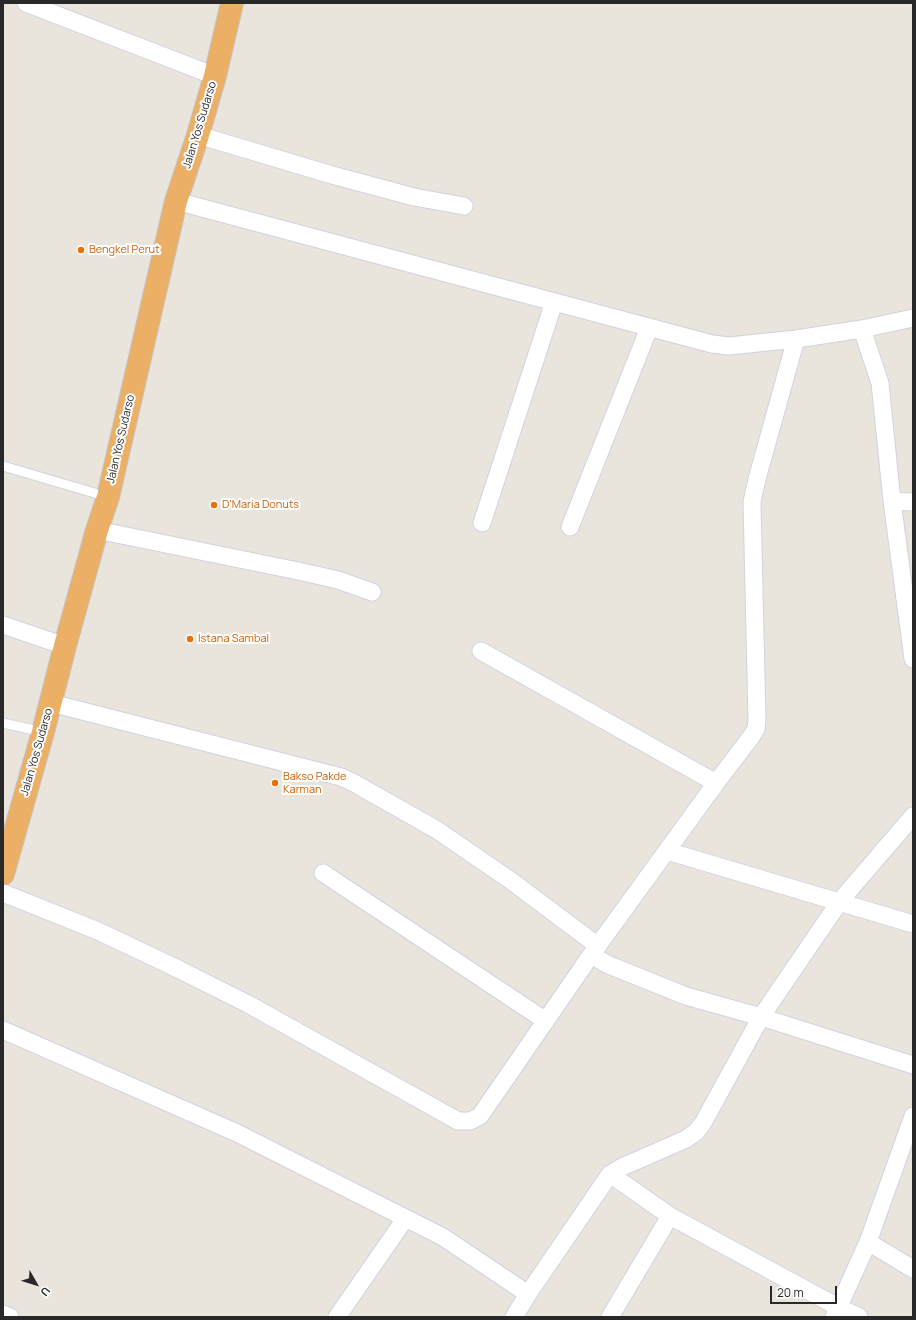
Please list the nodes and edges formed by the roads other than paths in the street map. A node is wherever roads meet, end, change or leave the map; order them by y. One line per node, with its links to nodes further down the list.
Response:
1 (26, 3): 3 (street)
2 (232, 3): 3 (highway, Jalan Yos Sudarso)
3 (215, 76): 4 (highway, Jalan Yos Sudarso)
4 (198, 136): 5 (highway, Jalan Yos Sudarso); 6 (street)
5 (176, 201): 7 (street); 13 (highway, Jalan Yos Sudarso)
6 (464, 206)
7 (554, 302): 9 (street); 16 (street)
8 (913, 318): 10 (street)
9 (649, 328): 11 (street); 17 (street)
10 (862, 329): 11 (street); 14 (street)
11 (796, 339): 27 (street)
12 (3, 466): 13 (lane)
13 (108, 497): 18 (highway, Jalan Yos Sudarso)
14 (892, 502): 15 (street); 23 (street)
15 (913, 502)
16 (482, 523)
17 (570, 527)
18 (97, 530): 19 (street); 21 (highway, Jalan Yos Sudarso)
19 (372, 592)
20 (3, 625): 21 (street)
21 (64, 646): 24 (highway, Jalan Yos Sudarso)
22 (481, 651): 27 (street)
23 (913, 660)
24 (51, 703): 26 (highway, Jalan Yos Sudarso); 35 (street)
25 (3, 723): 26 (lane)
26 (43, 732): 31 (highway, Jalan Yos Sudarso)
27 (716, 783): 29 (street)
28 (913, 816): 33 (street)
29 (667, 851): 33 (street); 35 (street)
30 (323, 873): 37 (street)
31 (3, 874)
32 (3, 893): 37 (street)
33 (840, 901): 34 (street); 36 (street)
34 (913, 924)
35 (594, 951): 36 (street); 37 (street)
36 (761, 1017): 39 (street); 41 (street)
37 (546, 1021)
38 (3, 1030): 43 (street)
39 (913, 1065)
40 (913, 1116): 44 (street)
41 (610, 1174): 42 (street); 46 (street)
42 (670, 1216): 47 (street); 52 (street)
43 (405, 1219): 46 (street); 50 (street)
44 (868, 1242): 45 (street); 47 (street)
45 (913, 1269)
46 (528, 1294): 51 (street)
47 (836, 1312): 53 (street)
48 (3, 1314): 49 (street)
49 (10, 1317)
50 (337, 1317)
51 (514, 1317)
52 (610, 1317)
53 (859, 1317)

